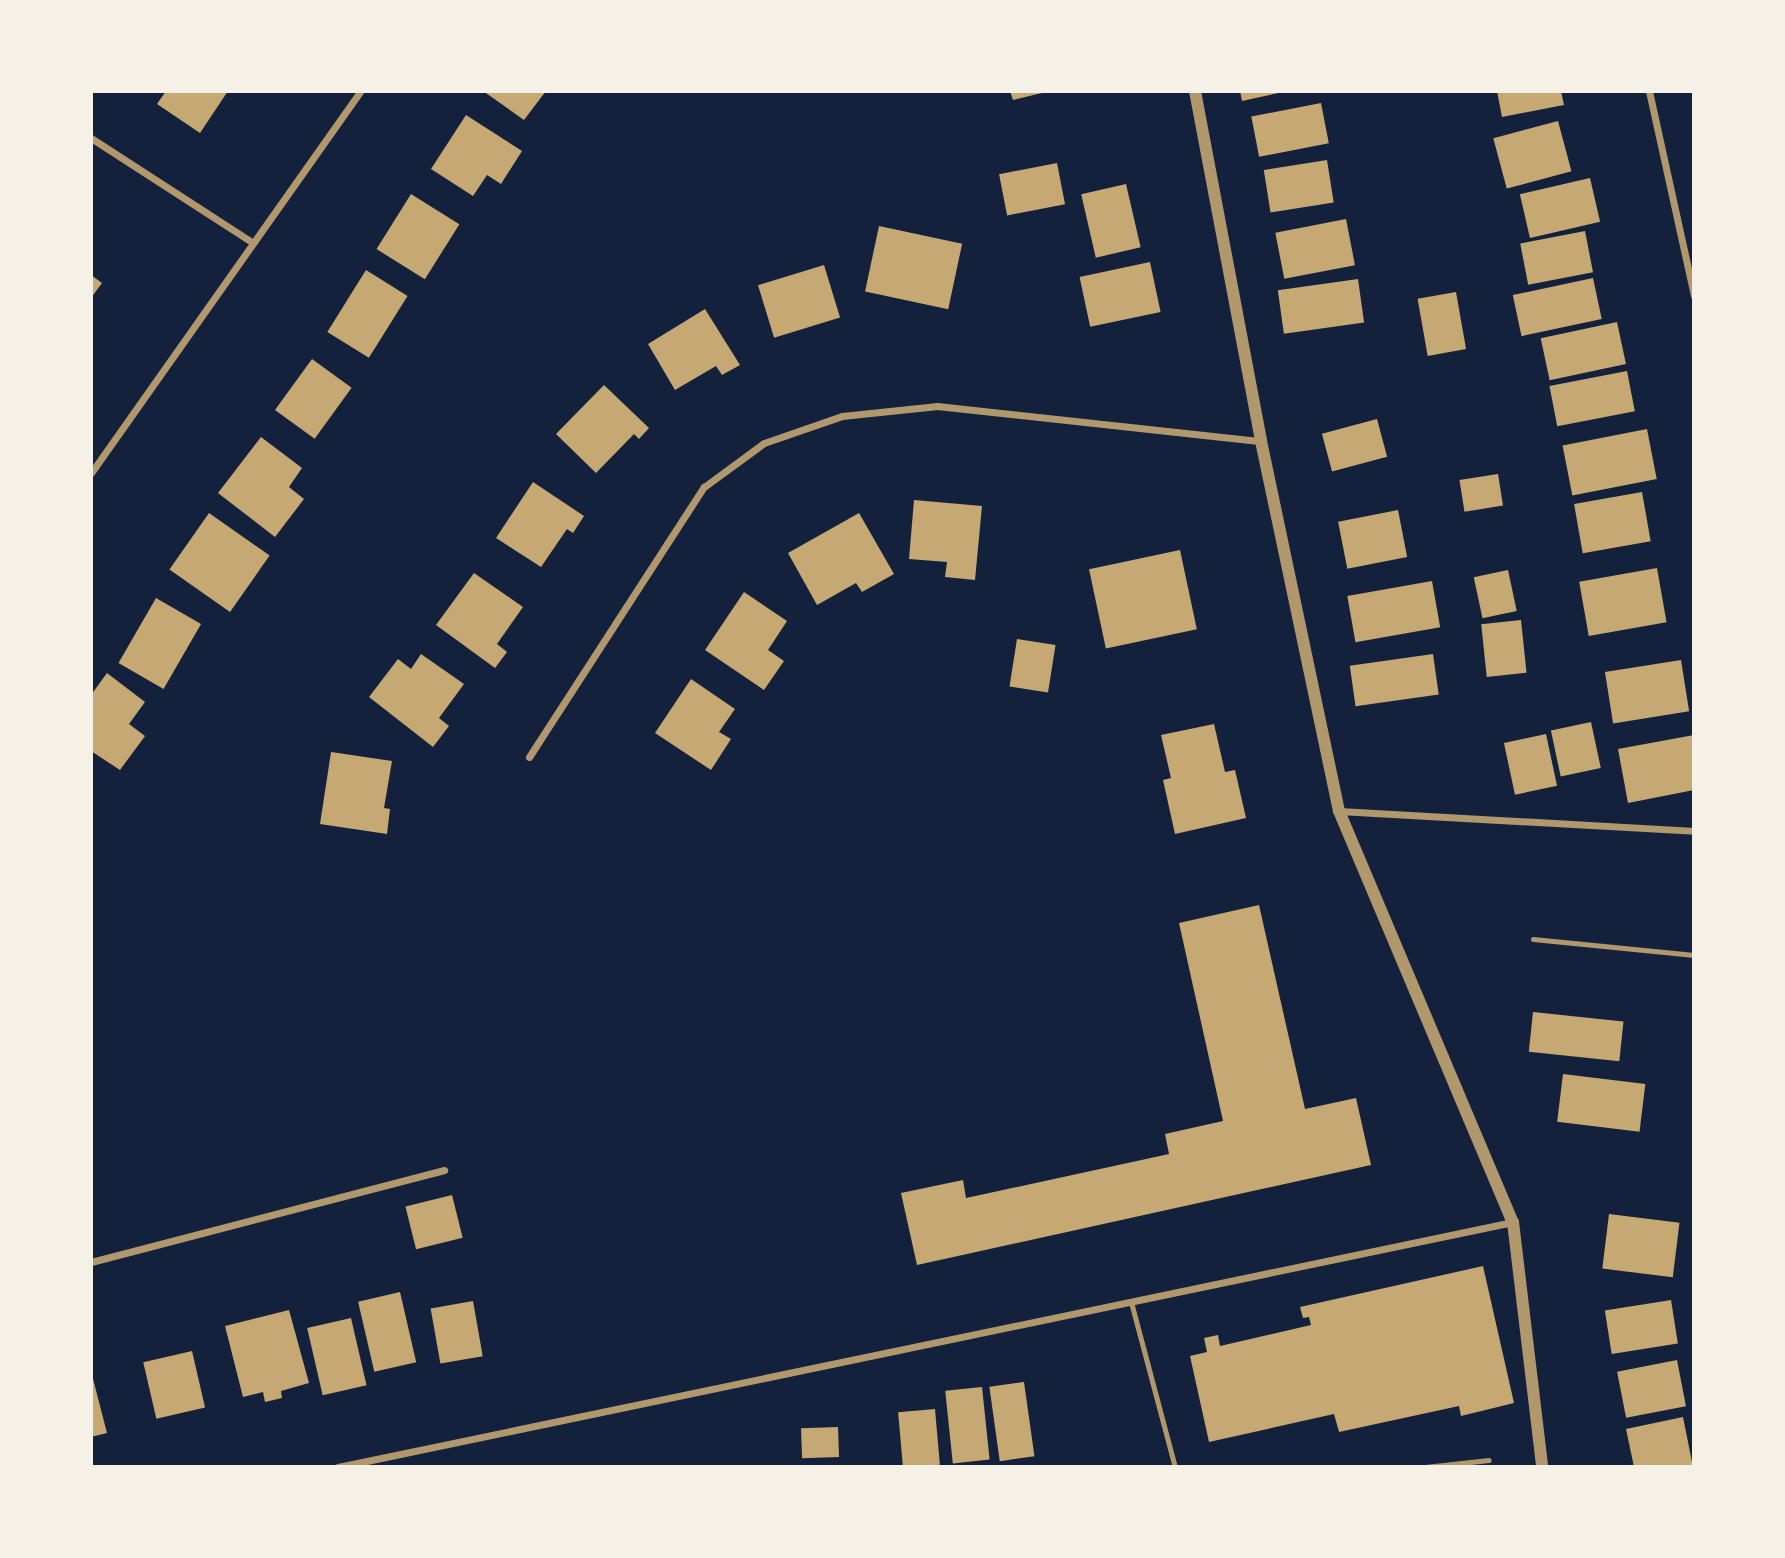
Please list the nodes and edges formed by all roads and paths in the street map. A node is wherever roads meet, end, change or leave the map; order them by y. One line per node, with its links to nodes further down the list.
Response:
1 (360, 91): 5 (street)
2 (1195, 91): 7 (street)
3 (1650, 91): 6 (street)
4 (91, 138): 5 (street)
5 (253, 243): 8 (street)
6 (1694, 296)
7 (1261, 441): 9 (street); 10 (street)
8 (91, 474)
9 (530, 757)
10 (1339, 811): 11 (street); 15 (street)
11 (1694, 831)
12 (1533, 939): 13 (lane)
13 (1694, 955)
14 (444, 1170): 16 (street)
15 (1513, 1222): 17 (street); 22 (street)
16 (91, 1262)
17 (1131, 1302): 19 (street); 20 (lane)
18 (1489, 1460): 21 (lane)
19 (338, 1467)
20 (1175, 1467)
21 (1425, 1467)
22 (1542, 1467)

